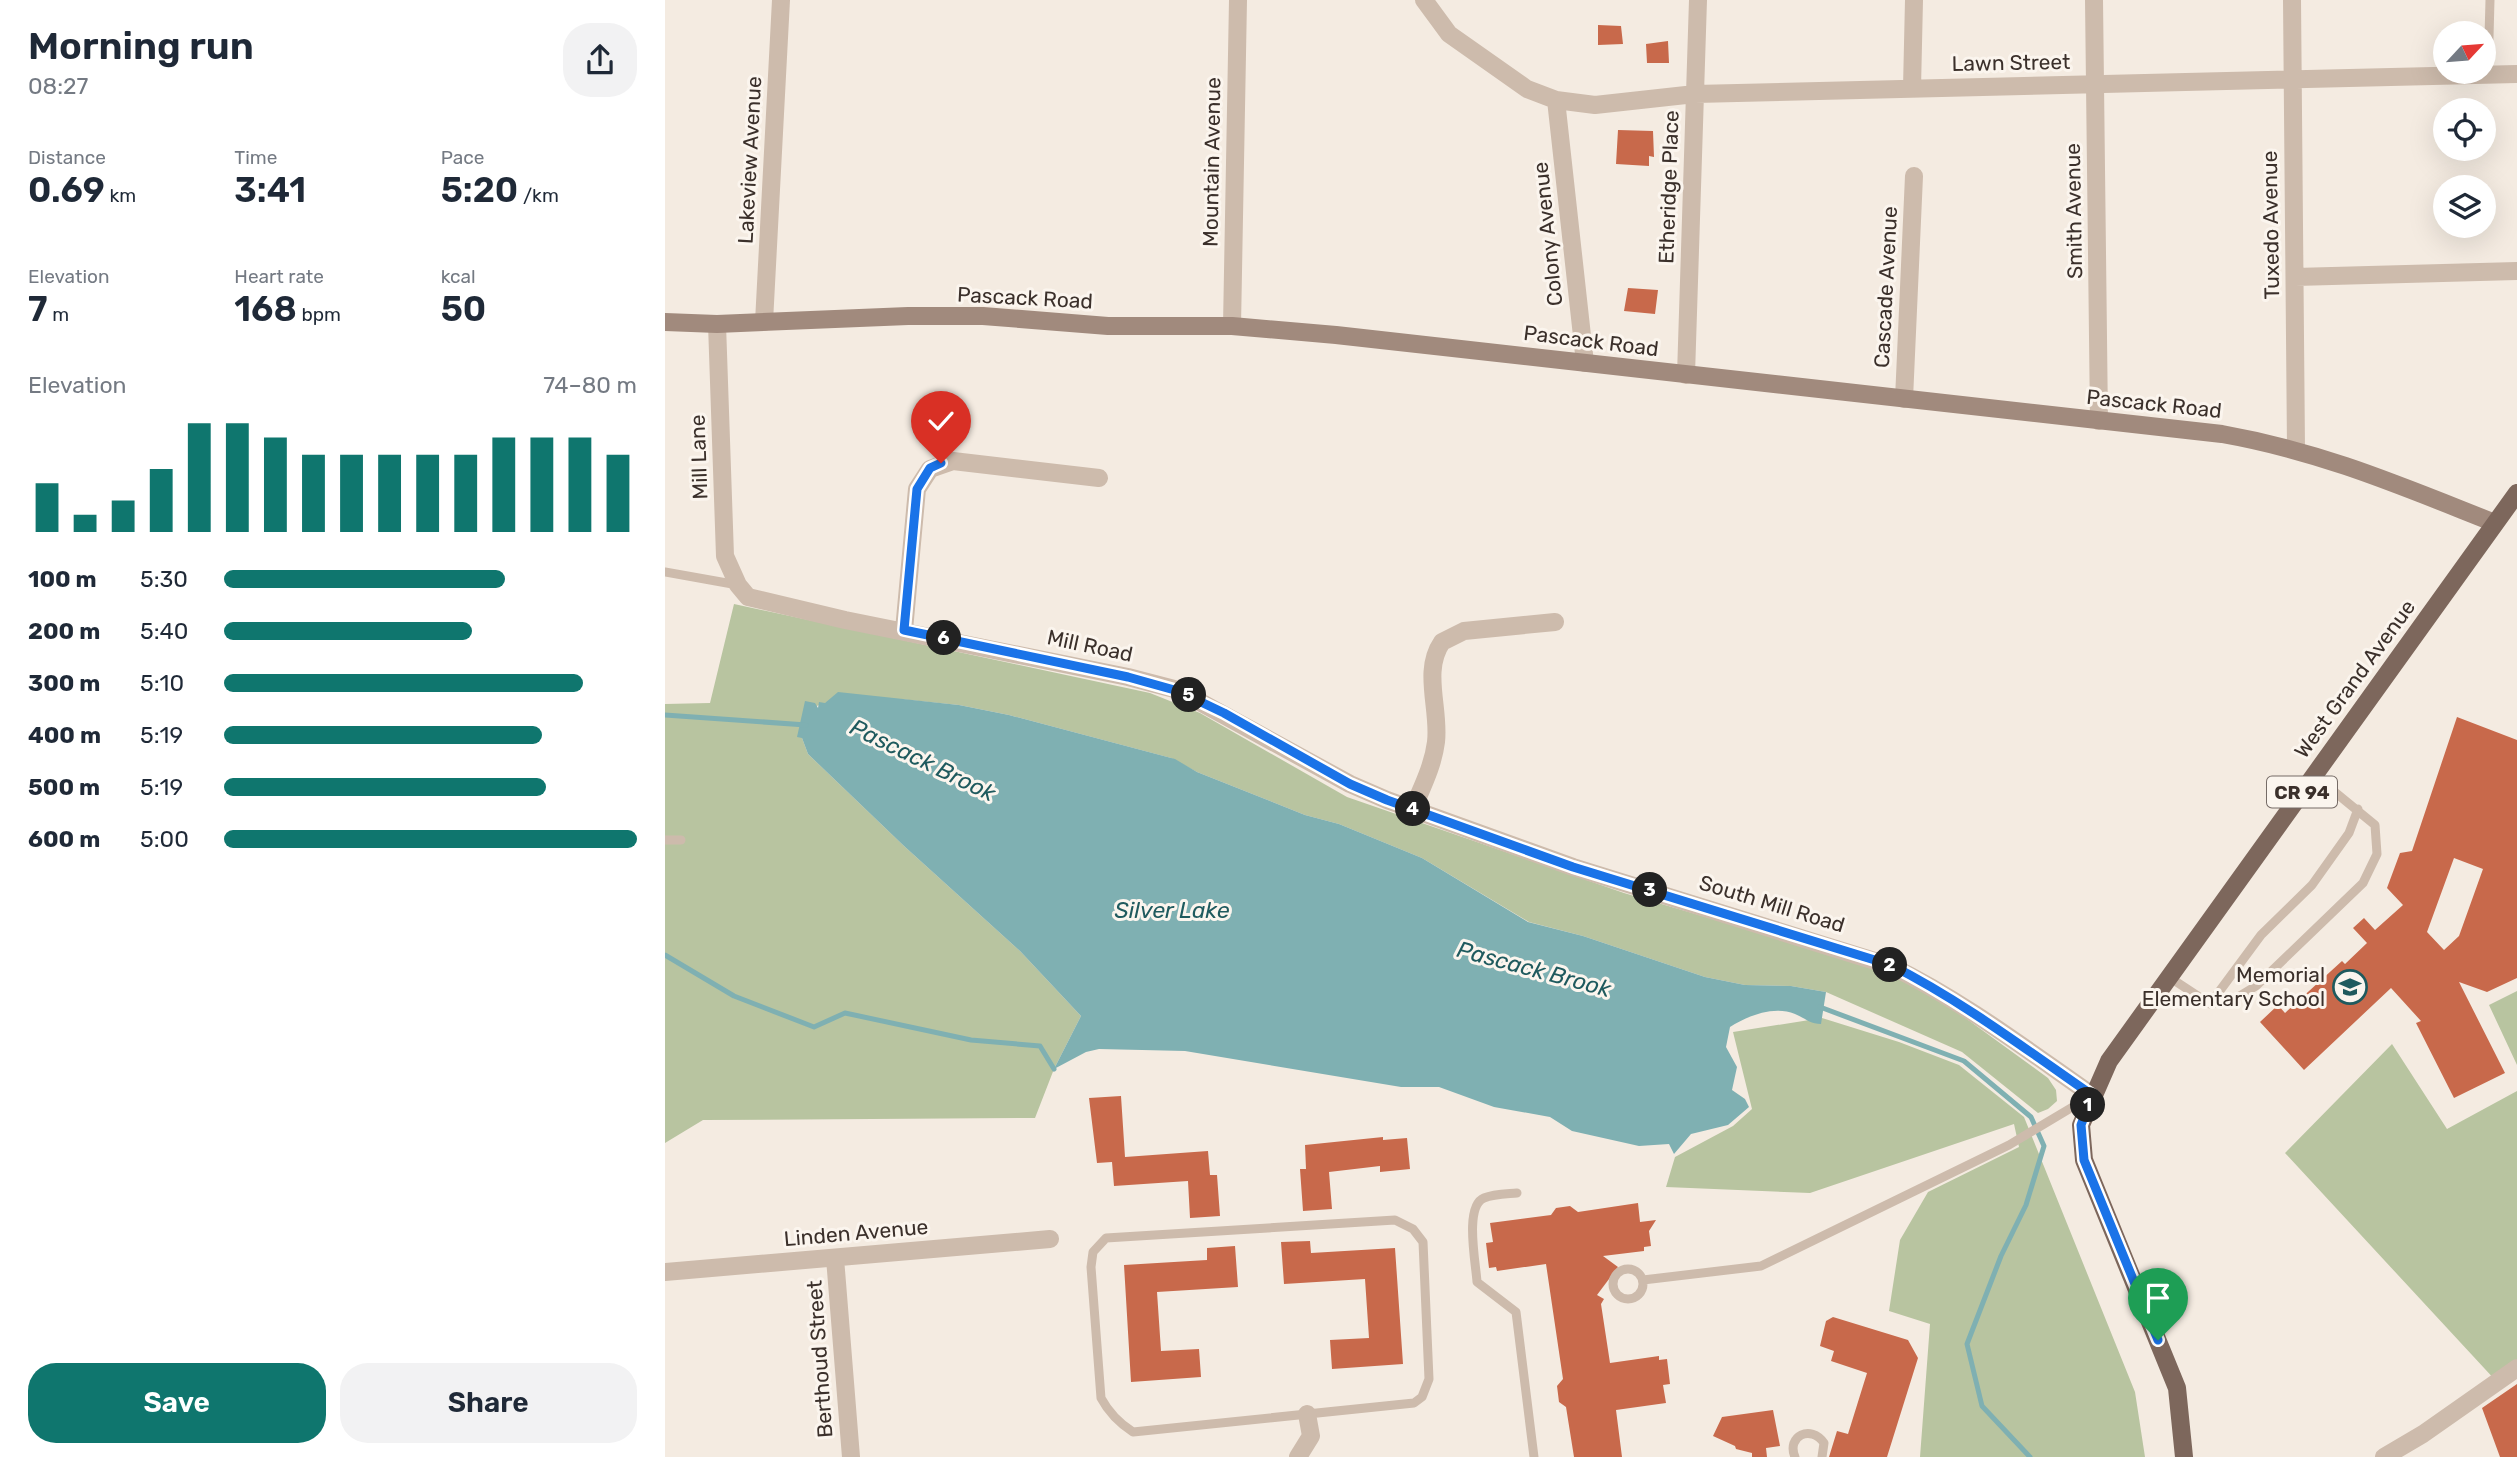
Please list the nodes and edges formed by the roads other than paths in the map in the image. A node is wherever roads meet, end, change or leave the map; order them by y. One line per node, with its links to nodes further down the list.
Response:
1 (781, 0): 22 (street, Lakeview Avenue)
2 (1238, 0): 24 (street, Mountain Avenue)
3 (1424, 0): 17 (street, Lawn Street)
4 (1697, 0): 16 (street, Etheridge Place)
5 (1914, 0): 15 (street)
6 (2094, 0): 14 (street, Smith Avenue)
7 (2292, 0): 13 (street, Tuxedo Avenue)
8 (2490, 0): 9 (lane)
9 (2489, 21)
10 (2496, 74): 11 (street, Lawn Street)
11 (2517, 74)
12 (2433, 75): 13 (street, Lawn Street)
13 (2293, 79): 14 (street, Lawn Street); 20 (street, Tuxedo Avenue)
14 (2095, 83): 15 (street, Lawn Street); 28 (street, Smith Avenue)
15 (1912, 88): 16 (street, Lawn Street)
16 (1695, 94): 17 (street, Lawn Street); 26 (street, Etheridge Place)
17 (1556, 100): 25 (street, Colony Avenue)
18 (1915, 176): 27 (street, Cascade Avenue)
19 (2517, 271): 20 (street)
20 (2295, 277): 29 (street, Tuxedo Avenue)
21 (665, 322): 23 (street, Pascack Road)
22 (764, 322): 23 (street, Pascack Road); 24 (street, Pascack Road)
23 (717, 324): 34 (street, Mill Lane)
24 (1232, 326): 25 (street, Pascack Road)
25 (1585, 363): 26 (street, Pascack Road)
26 (1686, 375): 27 (street, Pascack Road)
27 (1904, 399): 28 (street, Pascack Road)
28 (2099, 421): 29 (street, Pascack Road)
29 (2296, 449): 32 (street, Pascack Road)
30 (1099, 478): 36 (street)
31 (2517, 493): 32 (main road, West Grand Avenue / CR 94)
32 (2495, 523): 37 (main road, West Grand Avenue / CR 94)
33 (665, 572): 34 (lane)
34 (737, 585): 36 (street, Mill Road)
35 (1555, 622): 38 (street)
36 (904, 630): 38 (street, Mill Road)
37 (2314, 775): 39 (lane); 42 (main road, West Grand Avenue / CR 94)
38 (1413, 809): 44 (street, South Mill Road)
39 (2358, 809): 43 (lane); 43 (lane)
40 (665, 840): 41 (lane)
41 (681, 840)
42 (2169, 977): 43 (lane); 44 (main road, West Grand Avenue / CR 94)
43 (2210, 1004)
44 (2092, 1095): 49 (lane); 57 (main road, West Grand Avenue / CR 94)
45 (1517, 1193): 54 (lane)
46 (1051, 1240): 47 (street, Linden Avenue)
47 (835, 1258): 48 (street, Linden Avenue); 52 (street, Berthoud Street)
48 (665, 1272)
49 (1643, 1280)
50 (2517, 1367): 58 (street)
51 (1307, 1414): 51 (lane); 53 (street)
52 (851, 1457)
53 (1298, 1457)
54 (1534, 1457)
55 (1795, 1457): 56 (lane)
56 (1822, 1457)
57 (2184, 1457)
58 (2384, 1457)

